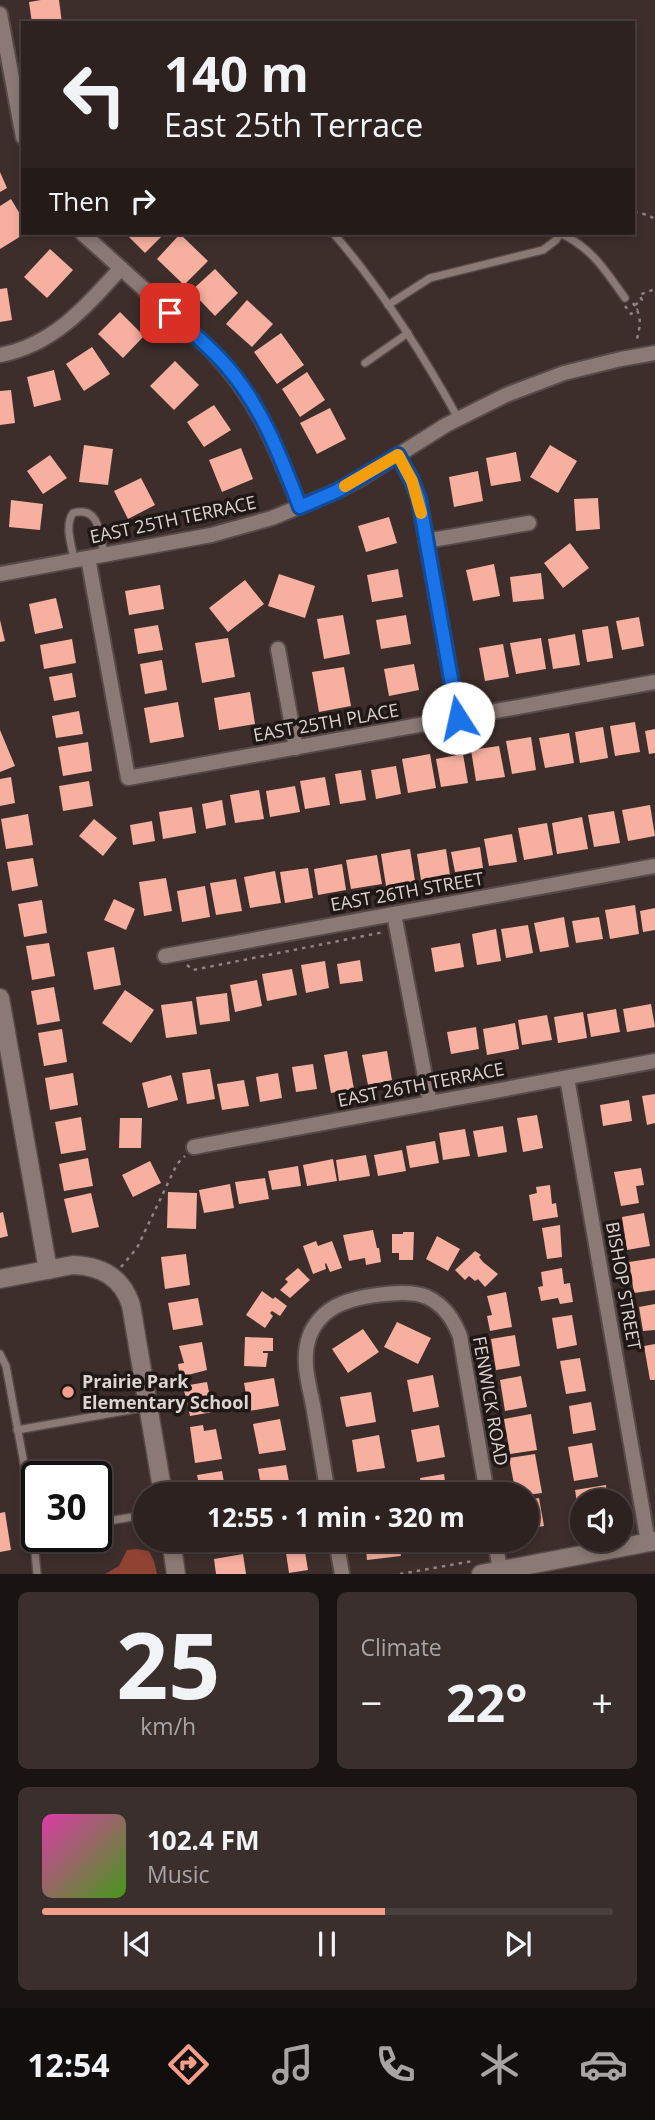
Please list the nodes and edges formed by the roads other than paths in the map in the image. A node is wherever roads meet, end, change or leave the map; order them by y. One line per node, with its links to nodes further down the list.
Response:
1 (0, 14): 2 (street)
2 (21, 126)
3 (84, 235): 7 (street)
4 (335, 235): 9 (lane)
5 (559, 235): 9 (lane)
6 (564, 235): 8 (lane)
7 (121, 268): 12 (street); 16 (street)
8 (626, 300)
9 (388, 305): 10 (lane)
10 (408, 333): 13 (lane); 14 (lane)
11 (655, 353): 14 (street, EAST 25TH TERRACE)
12 (0, 355)
13 (365, 363)
14 (458, 418): 15 (street, EAST 25TH TERRACE)
15 (398, 455): 16 (street, EAST 25TH TERRACE); 18 (street)
16 (300, 507): 19 (street, EAST 25TH TERRACE)
17 (529, 523): 18 (street)
18 (426, 541): 24 (street)
19 (104, 555): 20 (street, EAST 25TH TERRACE); 20 (lane)
20 (81, 559): 21 (street, EAST 25TH TERRACE); 25 (street, EAST 25TH PLACE)
21 (0, 574)
22 (278, 649): 25 (street)
23 (655, 682): 24 (street, EAST 25TH PLACE)
24 (458, 718): 25 (street, EAST 25TH PLACE)
25 (296, 748)
26 (655, 866): 27 (street, EAST 26TH STREET)
27 (394, 914): 28 (street, EAST 26TH STREET); 32 (street)
28 (169, 956)
29 (0, 998): 34 (street)
30 (655, 1061): 31 (street, EAST 26TH TERRACE)
31 (567, 1078): 32 (street, EAST 26TH TERRACE); 46 (street, BISHOP STREET)
32 (430, 1103): 33 (street, EAST 26TH TERRACE)
33 (194, 1147)
34 (48, 1270): 35 (street); 38 (street)
35 (0, 1279)
36 (0, 1354): 37 (lane)
37 (3, 1366): 39 (lane)
38 (148, 1407): 39 (lane); 41 (street)
39 (18, 1430): 40 (lane)
40 (24, 1461)
41 (161, 1482)
42 (326, 1482): 43 (street, FENWICK ROAD)
43 (485, 1482)
44 (133, 1517): 45 (lane)
45 (112, 1520)
46 (652, 1541): 51 (street)
47 (35, 1552): 52 (lane)
48 (173, 1552): 53 (street)
49 (338, 1552): 54 (street)
50 (497, 1552): 51 (street)
51 (500, 1570): 55 (street)
52 (37, 1574)
53 (176, 1574)
54 (342, 1574)
55 (481, 1574)

